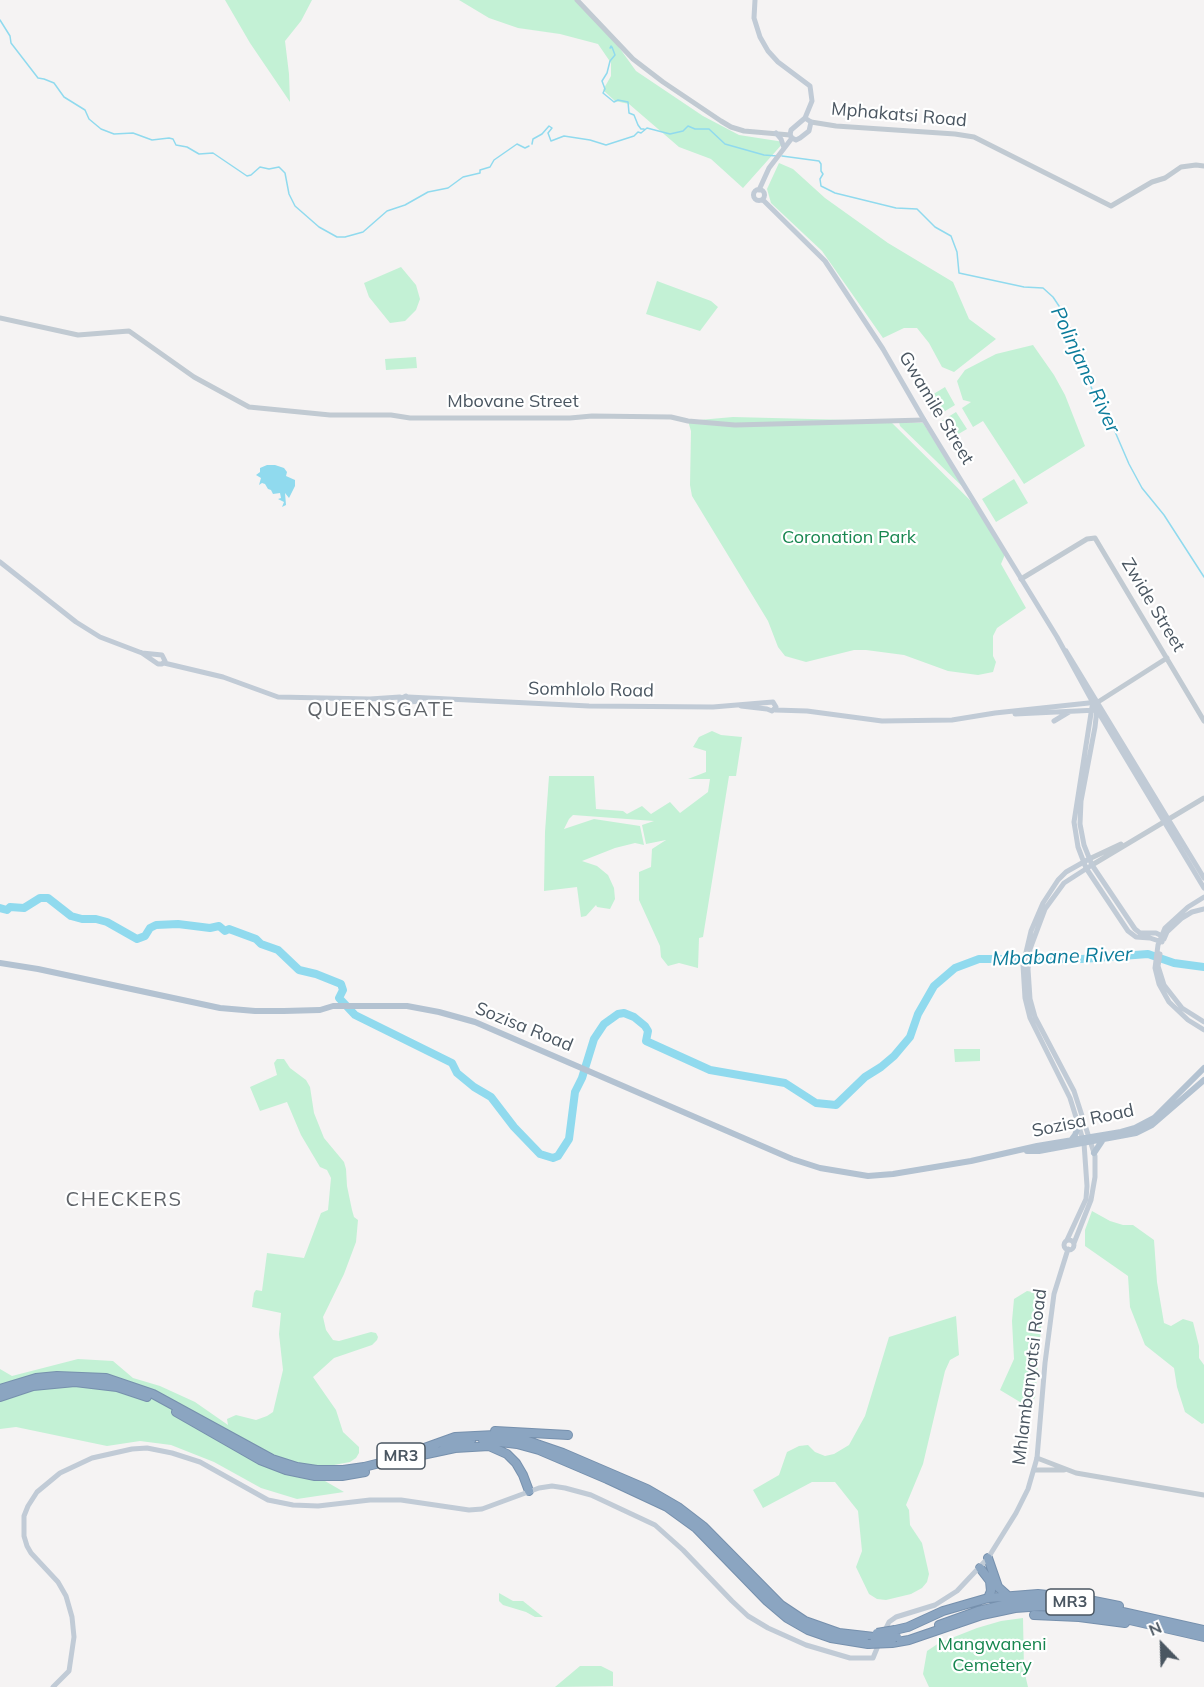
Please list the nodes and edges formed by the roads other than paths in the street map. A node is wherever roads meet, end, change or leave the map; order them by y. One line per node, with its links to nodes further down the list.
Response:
1 (577, 0): 5 (street)
2 (754, 0): 3 (main road)
3 (805, 118): 4 (main road); 7 (main road)
4 (811, 122): 7 (main road); 9 (street, Mphakatsi Road)
5 (731, 128): 6 (street); 7 (street)
6 (776, 133): 7 (street); 8 (main road)
7 (791, 135): 8 (main road)
8 (780, 152): 10 (main road)
9 (1204, 166)
10 (759, 190): 11 (main road); 11 (main road)
11 (763, 200): 13 (main road, Gwamile Street)
12 (0, 318): 13 (street, Mbovane Street)
13 (924, 420): 15 (main road, Gwamile Street)
14 (0, 562): 18 (main road, Somhlolo Road)
15 (1021, 579): 16 (street, Zwide Street); 17 (main road, Gwamile Street)
16 (1167, 658): 17 (street); 21 (street, Zwide Street)
17 (1095, 702): 18 (main road, Somhlolo Road); 19 (main road); 23 (main road, Gwamile Street)
18 (1073, 709): 19 (main road, Somhlolo Road); 20 (main road)
19 (1096, 713): 23 (main road, Gwamile Street); 24 (main road)
20 (1054, 721)
21 (1204, 721)
22 (1204, 798): 23 (street)
23 (1166, 820): 24 (street); 25 (main road, Gwamile Street); 26 (main road, Gwamile Street)
24 (1087, 863): 29 (main road); 31 (main road)
25 (1204, 878)
26 (1204, 888)
27 (1204, 897): 29 (main road)
28 (1204, 909): 29 (main road)
29 (1162, 939): 32 (main road)
30 (0, 963): 42 (main road, Sozisa Road)
31 (1026, 964): 37 (main road); 38 (main road)
32 (1157, 964): 33 (main road); 34 (main road)
33 (1204, 1022)
34 (1204, 1030)
35 (1204, 1068): 41 (main road, Sozisa Road)
36 (1204, 1080): 41 (main road, Sozisa Road)
37 (1074, 1091): 38 (main road); 40 (main road)
38 (1070, 1098): 39 (main road)
39 (1079, 1125): 41 (main road); 42 (main road)
40 (1087, 1128): 41 (main road)
41 (1090, 1140): 42 (main road, Sozisa Road); 42 (main road); 43 (main road); 43 (main road); 44 (main road)
42 (1073, 1141)
43 (1094, 1153): 45 (main road)
44 (1067, 1240): 45 (main road); 46 (main road)
45 (1074, 1243): 46 (main road)
46 (1068, 1249): 52 (main road, Mhlambanyatsi Road)
47 (0, 1389): 50 (highway, MR3)
48 (0, 1396): 51 (highway, MR3)
49 (568, 1434): 50 (highway)
50 (455, 1437): 61 (highway, MR3)
51 (408, 1458): 55 (highway); 61 (highway, MR3)
52 (1037, 1458): 53 (main road, Mhlambanyatsi Road); 54 (street)
53 (1034, 1470): 54 (street); 57 (main road, Mhlambanyatsi Road)
54 (1071, 1471): 56 (street)
55 (529, 1491): 58 (main road, Mhlambanyatsi Road); 68 (main road)
56 (1204, 1495)
57 (988, 1558): 58 (main road, Mhlambanyatsi Road); 59 (highway)
58 (980, 1568): 60 (highway)
59 (1008, 1596): 60 (highway); 63 (highway)
60 (988, 1598): 66 (highway, bridge)
61 (770, 1599): 64 (highway, MR3, bridge); 66 (highway, MR3)
62 (1037, 1617): 63 (highway)
63 (1170, 1626): 64 (highway, MR3); 65 (highway, MR3); 67 (highway, MR3)
64 (939, 1628): 66 (highway, MR3, bridge)
65 (1204, 1630)
66 (839, 1634)
67 (1204, 1637)
68 (53, 1687)

